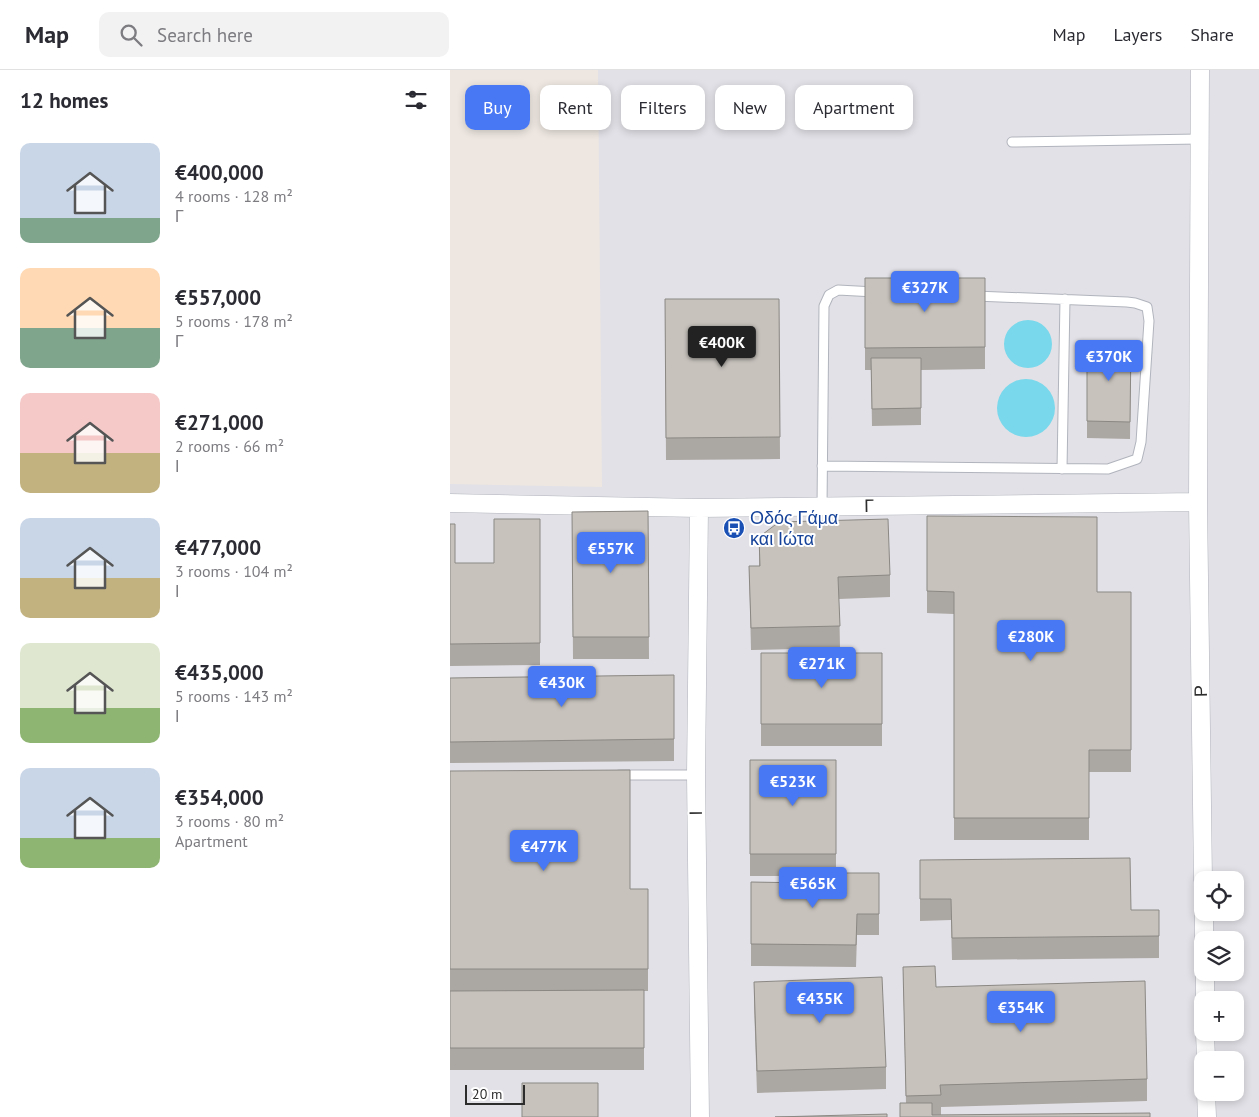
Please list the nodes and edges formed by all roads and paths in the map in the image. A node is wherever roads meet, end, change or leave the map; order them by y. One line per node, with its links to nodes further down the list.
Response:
1 (1200, 70): 2 (street, Ρ)
2 (1199, 139): 3 (lane); 9 (street, Ρ)
3 (1012, 142)
4 (887, 292): 7 (lane)
5 (966, 295): 6 (lane)
6 (1065, 299): 8 (lane); 8 (lane)
7 (822, 466): 8 (lane); 11 (lane)
8 (1062, 469)
9 (1198, 502): 11 (street, Γ); 15 (street, Ρ)
10 (450, 503): 12 (street, Γ)
11 (822, 507): 12 (street, Γ)
12 (699, 508): 14 (street, Ι)
13 (612, 775): 14 (lane)
14 (696, 775): 17 (street, Ι)
15 (1203, 871)
16 (1206, 1101): 18 (street)
17 (700, 1117)
18 (1206, 1117)

